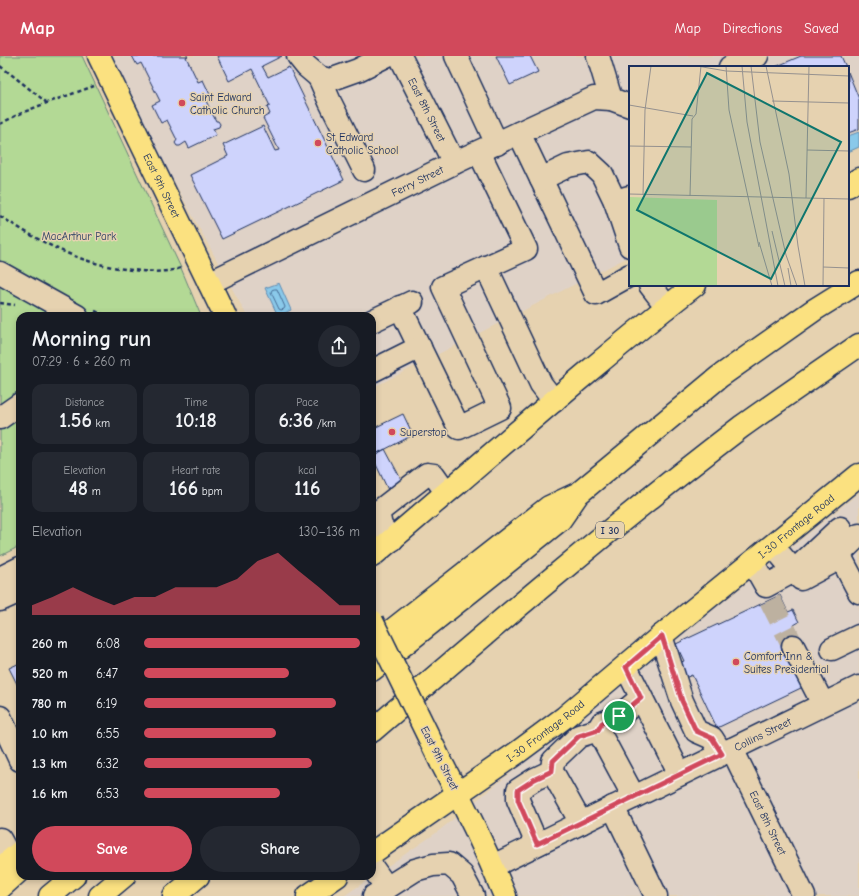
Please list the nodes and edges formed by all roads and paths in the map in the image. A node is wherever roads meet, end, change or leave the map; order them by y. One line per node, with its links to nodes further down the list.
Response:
1 (99, 56): 30 (main road, East 9th Street)
2 (298, 56): 10 (street)
3 (386, 56): 10 (street)
4 (400, 56): 17 (street, East 8th Street)
5 (456, 56): 16 (street)
6 (598, 56): 12 (street)
7 (757, 56): 9 (street)
8 (0, 66): 13 (path)
9 (732, 66)
10 (319, 76): 18 (street)
11 (95, 86): 13 (path)
12 (620, 102): 15 (street, Ferry Street)
13 (46, 103): 14 (path)
14 (0, 124)
15 (519, 133): 16 (street, Ferry Street); 19 (street)
16 (488, 148): 17 (street, Ferry Street); 25 (street)
17 (454, 163): 30 (street, Ferry Street)
18 (364, 170)
19 (541, 179): 22 (street); 28 (street)
20 (859, 180): 21 (main road)
21 (849, 185)
22 (623, 199): 24 (street)
23 (0, 216): 26 (path)
24 (629, 239)
25 (486, 267): 33 (street); 42 (street)
26 (183, 268)
27 (0, 273): 36 (street)
28 (629, 276)
29 (859, 282): 49 (main road)
30 (209, 284): 37 (main road, East 9th Street)
31 (651, 286): 35 (street)
32 (694, 286): 35 (main road)
33 (443, 287): 34 (street); 44 (street)
34 (411, 302): 38 (street); 40 (street)
35 (666, 307): 42 (main road)
36 (70, 312)
37 (223, 312)
38 (376, 319)
39 (859, 345): 76 (main road, I 30)
40 (420, 347): 41 (street); 44 (street)
41 (376, 368)
42 (554, 401): 46 (main road)
43 (16, 407): 45 (street)
44 (500, 408): 46 (street)
45 (0, 418)
46 (518, 432): 48 (main road)
47 (859, 475): 54 (main road, I-30 Frontage Road)
48 (446, 492): 50 (street); 53 (main road)
49 (579, 493): 67 (main road); 70 (main road)
50 (376, 507)
51 (376, 511): 53 (street)
52 (850, 532): 56 (street); 59 (street)
53 (392, 540): 55 (main road)
54 (773, 546): 57 (main road, I-30 Frontage Road); 59 (street)
55 (376, 553)
56 (839, 554): 59 (street); 61 (street)
57 (753, 563): 59 (street); 65 (main road, I-30 Frontage Road)
58 (16, 570): 60 (street)
59 (794, 571)
60 (0, 578)
61 (859, 592)
62 (16, 593): 63 (street)
63 (0, 600)
64 (376, 629): 82 (main road, East 9th Street, bridge)
65 (662, 636): 71 (main road, I-30 Frontage Road); 78 (street, East 8th Street)
66 (859, 636): 69 (street)
67 (376, 643)
68 (793, 646): 74 (street)
69 (832, 650)
70 (376, 667)
71 (626, 667): 73 (street); 82 (main road, I-30 Frontage Road)
72 (859, 687): 74 (street, Collins Street)
73 (641, 698): 77 (street); 81 (street)
74 (823, 704): 78 (street, Collins Street)
75 (0, 717): 79 (street)
76 (376, 728)
77 (598, 730): 80 (street); 83 (street)
78 (727, 751): 81 (street, Collins Street); 105 (street, East 8th Street)
79 (12, 755)
80 (553, 766): 85 (street); 87 (street)
81 (680, 774): 83 (street, Collins Street)
82 (458, 794): 88 (main road, I-30 Frontage Road); 90 (main road, East 9th Street)
83 (634, 797): 84 (street, Collins Street)
84 (613, 807): 85 (street, Collins Street); 104 (street)
85 (581, 823): 87 (street, Collins Street)
86 (0, 839): 89 (street)
87 (537, 844): 90 (street, Collins Street)
88 (376, 850)
89 (13, 863): 96 (main road)
90 (493, 866): 103 (main road, East 9th Street)
91 (376, 878): 97 (street)
92 (69, 880): 98 (main road)
93 (119, 880): 99 (main road)
94 (193, 880): 100 (main road)
95 (332, 880): 101 (main road)
96 (0, 888)
97 (381, 892): 102 (street)
98 (50, 896)
99 (100, 896)
100 (174, 896)
101 (308, 896)
102 (473, 896)
103 (505, 896)
104 (656, 896)
105 (804, 896)

